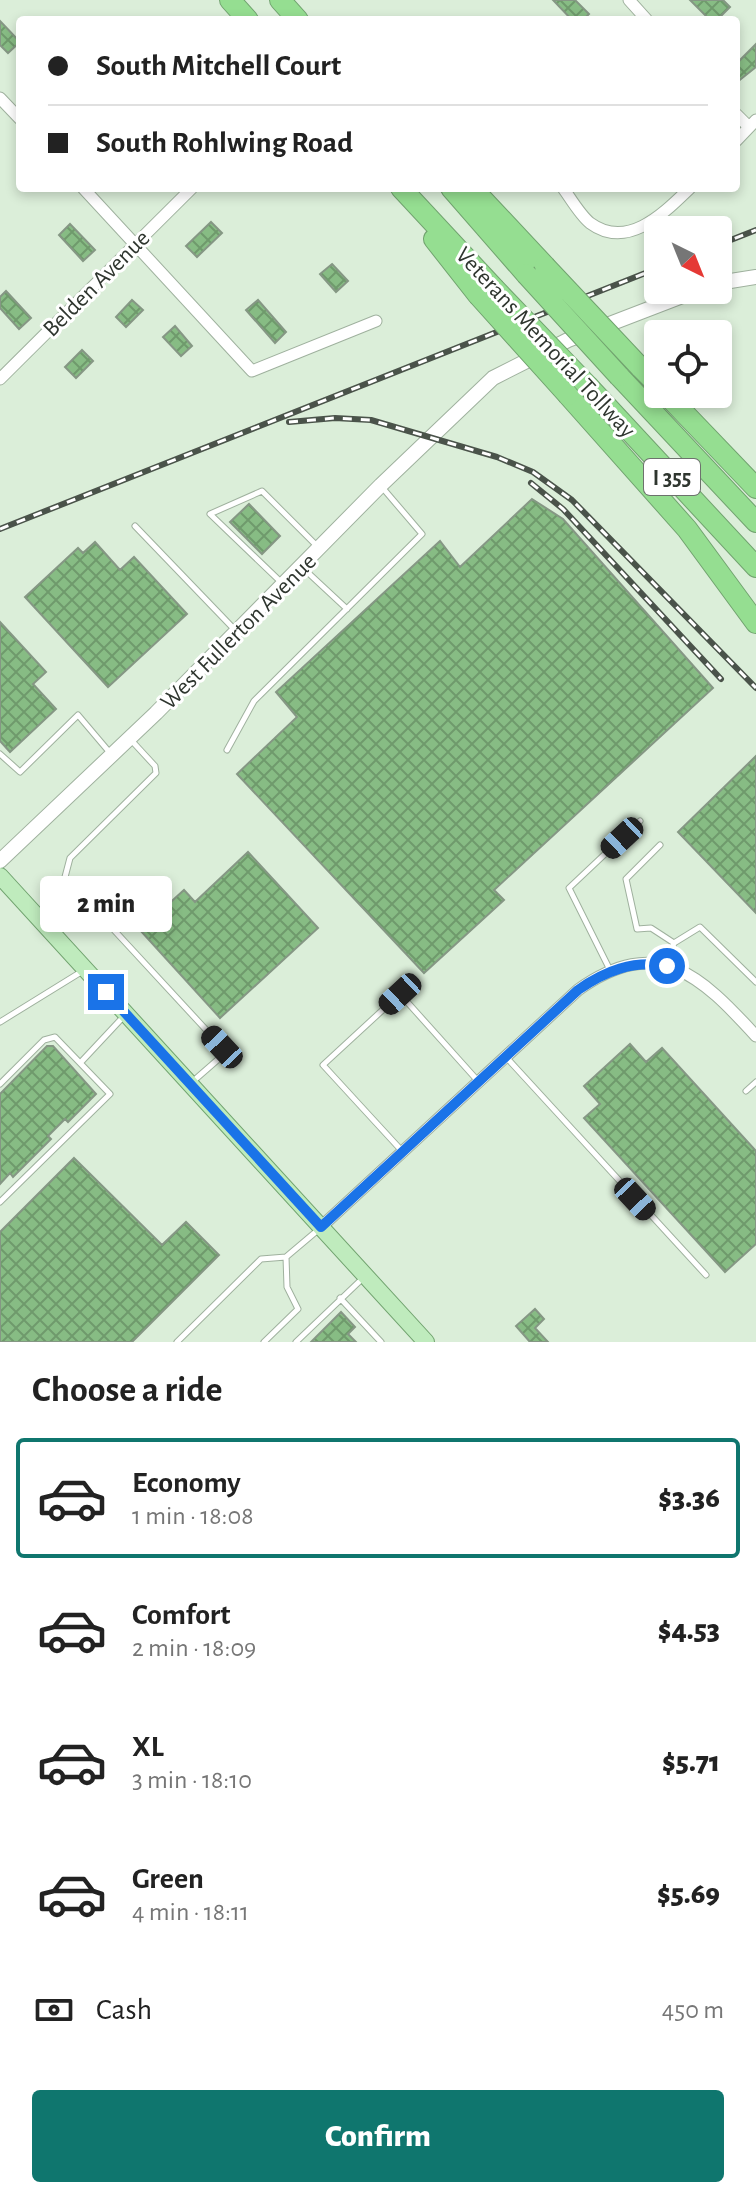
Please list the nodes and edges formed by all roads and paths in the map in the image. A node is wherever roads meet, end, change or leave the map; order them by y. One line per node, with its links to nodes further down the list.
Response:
1 (230, 0): 4 (highway)
2 (280, 0): 5 (highway)
3 (629, 0): 6 (street)
4 (244, 16)
5 (294, 16)
6 (643, 16)
7 (0, 98): 8 (street)
8 (16, 115)
9 (87, 192): 16 (street)
10 (188, 192): 16 (street, Belden Avenue)
11 (401, 192): 20 (highway, Veterans Memorial Tollway / I 355)
12 (455, 192): 17 (highway, Veterans Memorial Tollway / I 355)
13 (475, 192): 17 (highway)
14 (566, 192): 15 (street)
15 (686, 192)
16 (135, 244): 22 (street); 24 (street, Belden Avenue)
17 (536, 270): 25 (highway, bridge); 30 (highway, Veterans Memorial Tollway / I 355, bridge)
18 (756, 277): 19 (street)
19 (732, 281)
20 (486, 291): 34 (highway, Veterans Memorial Tollway / I 355, bridge); 37 (highway, bridge)
21 (663, 304): 28 (street, West Fullerton Avenue)
22 (376, 321)
23 (0, 357): 24 (street)
24 (11, 368): 26 (street, Belden Avenue)
25 (644, 371)
26 (0, 379)
27 (679, 408): 29 (highway)
28 (381, 485): 32 (street, West Fullerton Avenue); 36 (lane)
29 (756, 488)
30 (756, 522)
31 (135, 526): 38 (lane)
32 (319, 548): 33 (street, West Fullerton Avenue); 35 (lane)
33 (302, 566): 35 (street, West Fullerton Avenue); 36 (lane)
34 (756, 567)
35 (283, 585): 38 (street, West Fullerton Avenue)
36 (347, 609): 40 (lane)
37 (756, 623)
38 (237, 633): 39 (street, West Fullerton Avenue)
39 (129, 738): 42 (street, West Fullerton Avenue); 60 (lane)
40 (227, 750)
41 (0, 754): 42 (lane)
42 (112, 755): 45 (street, West Fullerton Avenue)
43 (640, 821): 50 (lane)
44 (660, 845): 47 (lane)
45 (0, 861)
46 (0, 876): 49 (main road)
47 (674, 943): 48 (lane); 51 (lane)
48 (667, 966): 50 (street); 54 (street)
49 (85, 969): 52 (main road); 53 (lane)
50 (611, 971): 55 (street)
51 (756, 982)
52 (127, 1014): 56 (lane); 60 (main road)
53 (1, 1020)
54 (756, 1036)
55 (506, 1056): 57 (street); 66 (lane)
56 (82, 1061): 59 (lane); 63 (lane)
57 (478, 1081): 62 (street); 62 (lane)
58 (756, 1082): 61 (lane)
59 (0, 1084)
60 (190, 1084): 64 (main road)
61 (746, 1091)
62 (403, 1152): 64 (street)
63 (0, 1202)
64 (321, 1227): 65 (lane); 67 (main road)
65 (286, 1257): 69 (lane); 70 (lane)
66 (706, 1275)
67 (366, 1276): 68 (lane); 73 (main road)
68 (340, 1298): 71 (lane); 72 (lane)
69 (177, 1342)
70 (264, 1342)
71 (296, 1342)
72 (381, 1342)
73 (425, 1342)

